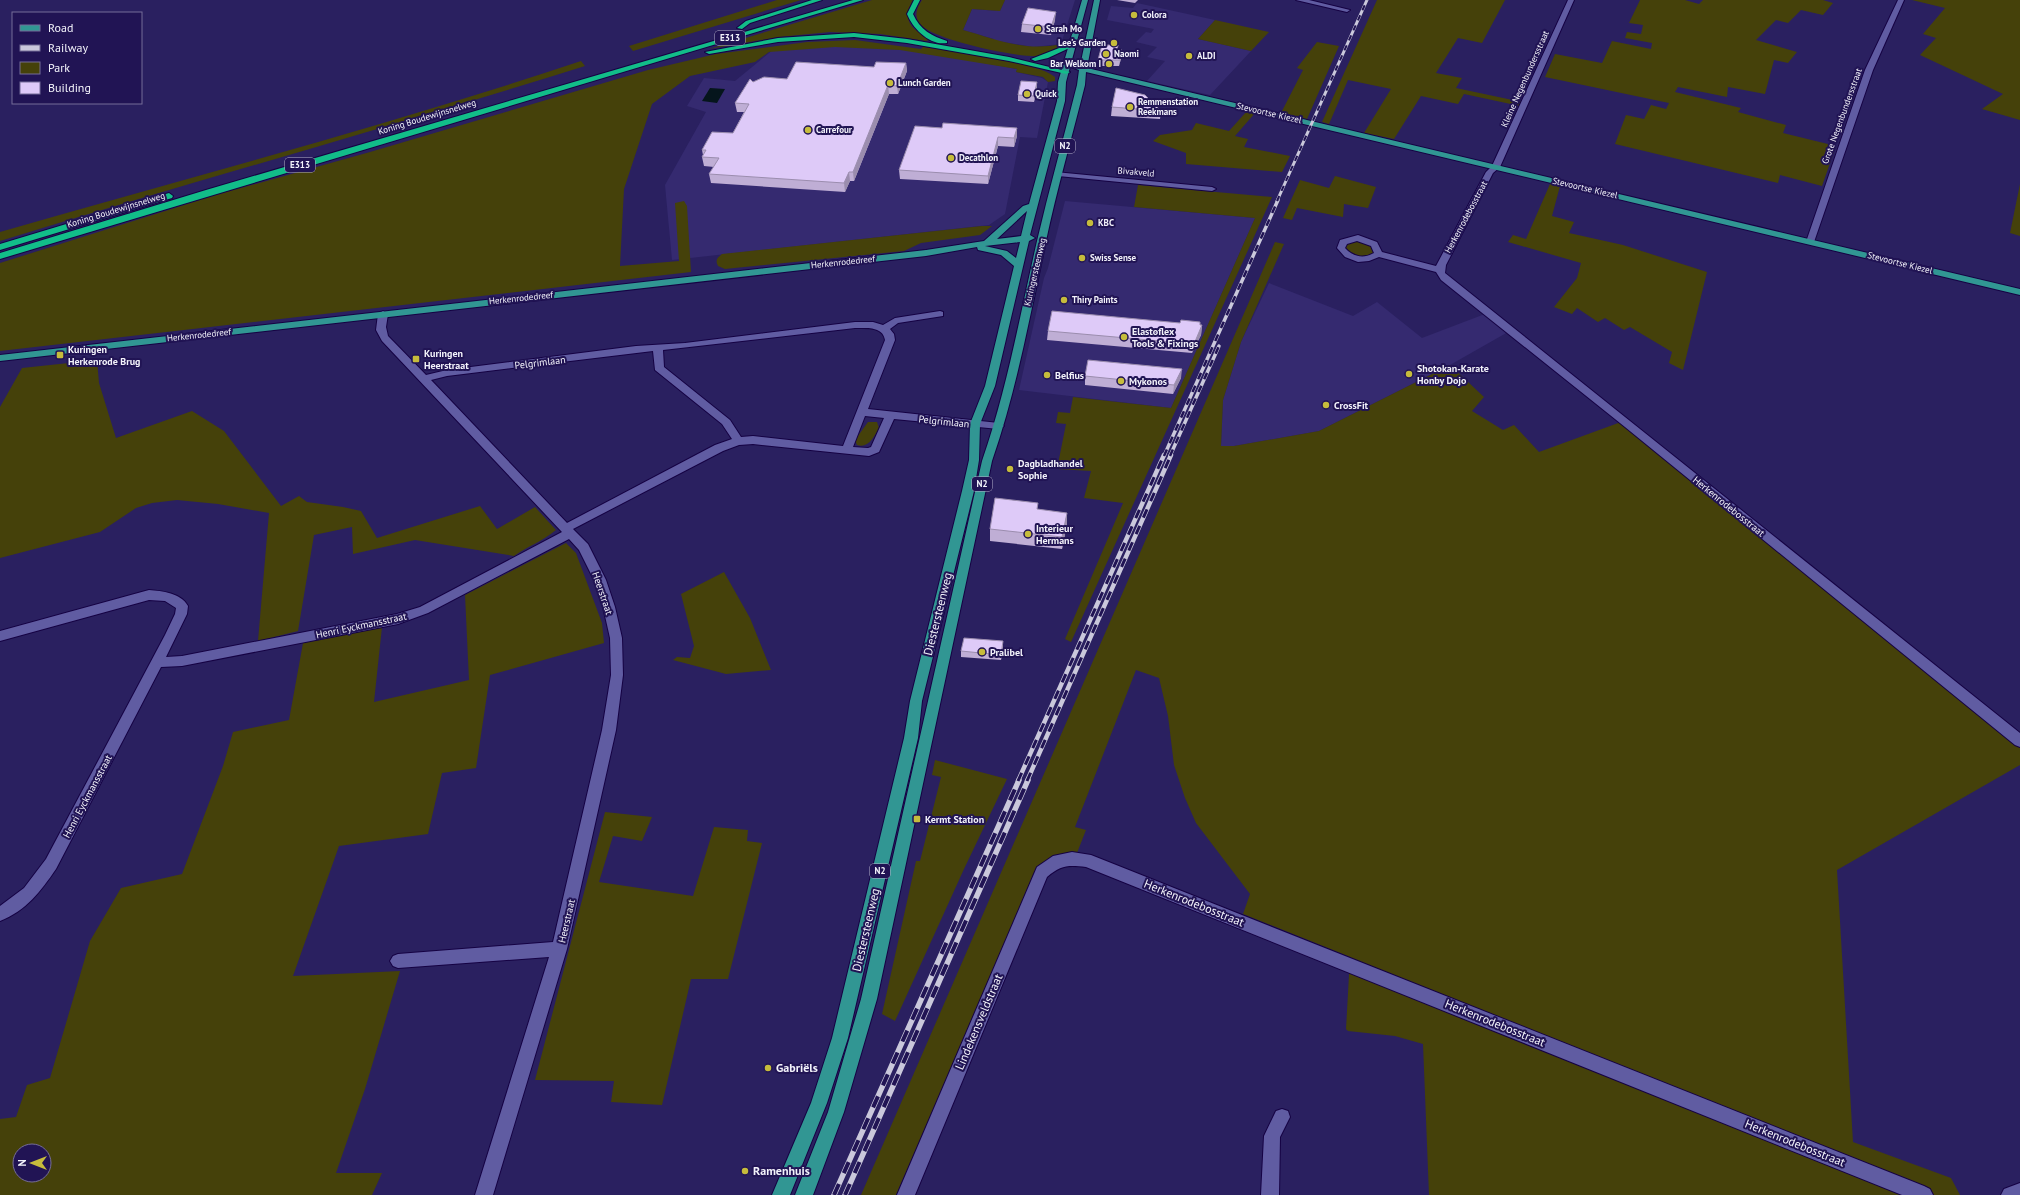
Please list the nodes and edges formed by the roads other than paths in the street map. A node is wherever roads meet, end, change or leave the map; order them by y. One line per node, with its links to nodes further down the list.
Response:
1 (819, 0): 11 (highway)
2 (836, 0): 11 (highway, Koning Boudewijnsnelweg / E313)
3 (860, 0): 16 (highway, Koning Boudewijnsnelweg / E313)
4 (917, 0): 13 (highway)
5 (1085, 0): 12 (main road, Kuringersteenweg / N2)
6 (1098, 0): 15 (main road, Kuringersteenweg / N2)
7 (1299, 0): 10 (street)
8 (1571, 0): 17 (street, Kleine Negenbundersstraat)
9 (1901, 0): 23 (street, Grote Negenbundersstraat)
10 (1347, 10)
11 (740, 28): 26 (highway, Koning Boudewijnsnelweg / E313)
12 (1074, 44): 13 (highway); 14 (main road, Kuringersteenweg / N2)
13 (1035, 59): 14 (highway)
14 (1067, 69): 15 (main road, Stevoortse Kiezel); 16 (highway); 20 (main road, Kuringersteenweg / N2)
15 (1082, 72): 17 (main road, Stevoortse Kiezel); 18 (main road, Kuringersteenweg / N2)
16 (600, 76): 28 (highway, Koning Boudewijnsnelweg / E313)
17 (1496, 167): 23 (main road, Stevoortse Kiezel); 30 (street, Herkenrodebosstraat)
18 (1058, 174): 19 (street, Bivakveld); 22 (main road, Kuringersteenweg / N2)
19 (1212, 189)
20 (1033, 205): 21 (main road, Kuringersteenweg / N2); 24 (main road)
21 (1025, 238): 22 (main road, Herkenrodedreef); 24 (main road, Herkenrodedreef); 29 (main road, Kuringersteenweg / N2)
22 (1042, 239): 41 (main road, Kuringersteenweg / N2)
23 (1810, 242): 31 (main road, Stevoortse Kiezel)
24 (987, 243): 25 (main road, Herkenrodedreef)
25 (966, 246): 29 (main road); 32 (main road, Herkenrodedreef)
26 (0, 247)
27 (1378, 254): 30 (street)
28 (0, 256)
29 (1019, 265): 40 (main road, Kuringersteenweg / N2)
30 (1440, 270): 48 (street, Herkenrodebosstraat)
31 (2020, 292)
32 (383, 314): 36 (main road, Herkenrodedreef); 37 (street, Heerstraat)
33 (940, 314): 34 (street)
34 (884, 329): 35 (street, Pelgrimlaan); 38 (street)
35 (658, 347): 37 (street, Pelgrimlaan); 42 (street)
36 (0, 358)
37 (423, 379): 44 (street, Heerstraat)
38 (862, 412): 39 (street, Pelgrimlaan); 43 (street)
39 (890, 415): 40 (street, Pelgrimlaan); 43 (street)
40 (975, 424): 41 (street, Pelgrimlaan); 45 (main road, Kuringersteenweg / N2)
41 (999, 426): 45 (main road, Kuringersteenweg / N2)
42 (738, 441): 43 (street); 44 (street)
43 (847, 449)
44 (569, 530): 47 (street, Henri Eyckmansstraat); 51 (street, Heerstraat)
45 (963, 542): 56 (main road, Diestersteenweg / N2); 57 (main road, Diestersteenweg / N2)
46 (0, 636): 47 (street, Henri Eyckmansstraat)
47 (157, 662): 50 (street, Henri Eyckmansstraat)
48 (2020, 741)
49 (1063, 858): 58 (street, Lindekensveldstraat); 60 (street, Herkenrodebosstraat)
50 (0, 914)
51 (559, 949): 52 (street, Heerstraat); 55 (street, Heerstraat)
52 (398, 961)
53 (1282, 1117): 59 (street)
54 (2020, 1192): 61 (street)
55 (484, 1195)
56 (781, 1195)
57 (804, 1195)
58 (906, 1195)
59 (1270, 1195)
60 (1924, 1195)
61 (2010, 1195)

